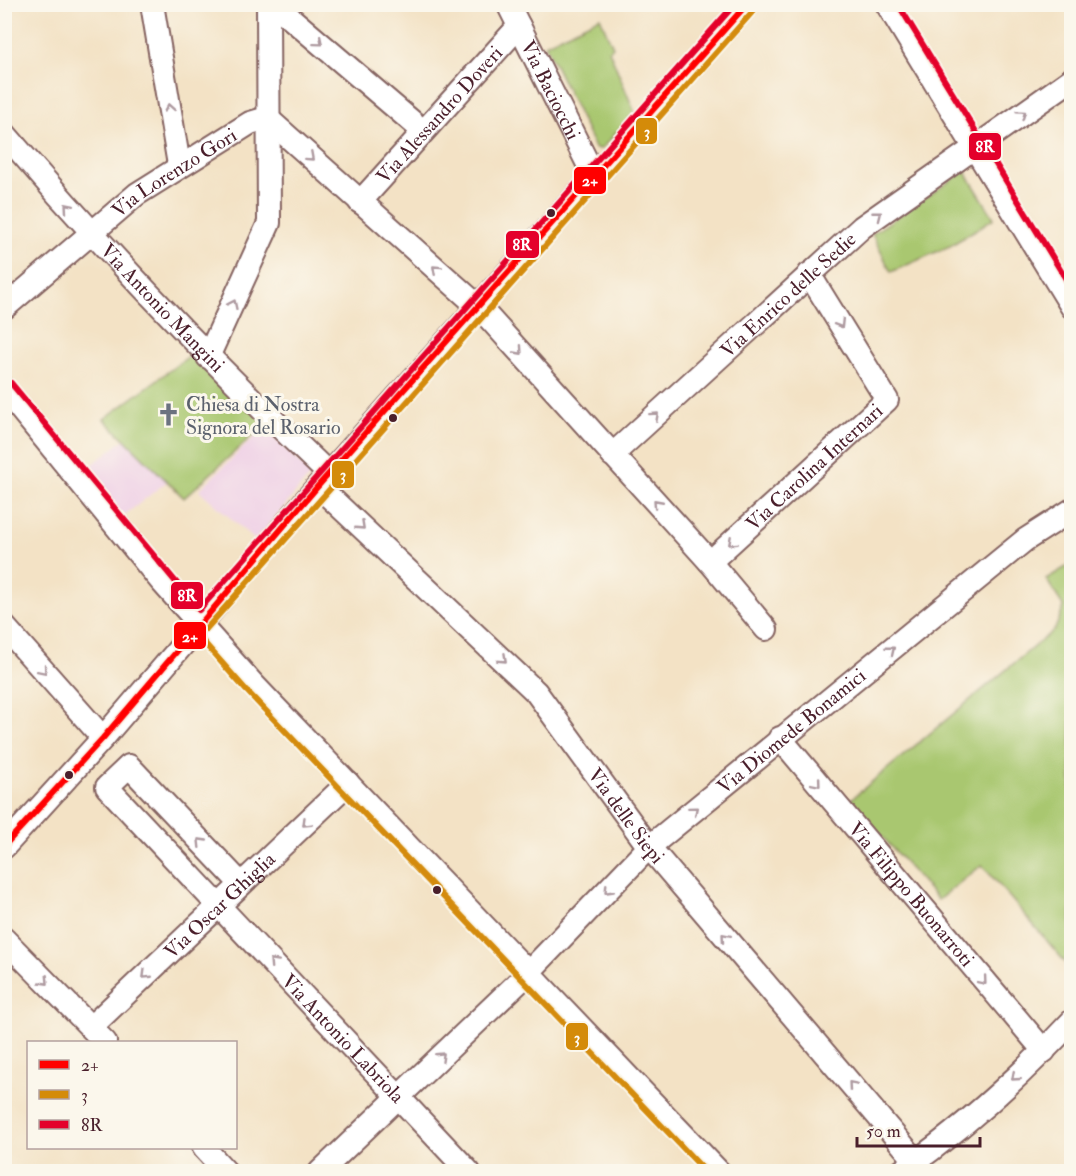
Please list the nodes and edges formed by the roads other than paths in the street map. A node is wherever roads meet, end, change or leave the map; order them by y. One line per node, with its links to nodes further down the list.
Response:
1 (152, 4): 13 (street, one-way to 1)
2 (268, 4): 9 (street)
3 (274, 4): 10 (street, one-way to 10)
4 (508, 4): 7 (street, Via Baciocchi)
5 (747, 4): 14 (street)
6 (887, 4): 12 (street)
7 (519, 26): 10 (street, Via Alessandro Doveri); 14 (street, Via Baciocchi)
8 (1071, 79): 12 (street, Via Enrico delle Sedie, one-way to 8)
9 (267, 118): 13 (street, Via Lorenzo Gori); 15 (street, one-way to 15); 21 (street, one-way to 9)
10 (423, 131): 15 (street, Via Alessandro Doveri)
11 (4, 133): 16 (street, Via Antonio Mangini, one-way to 11)
12 (974, 147): 17 (street, Via Enrico delle Sedie, one-way to 12); 18 (street)
13 (179, 165): 16 (street, Via Lorenzo Gori)
14 (594, 176): 20 (street)
15 (360, 202): 20 (street, one-way to 15)
16 (92, 235): 19 (street, Via Lorenzo Gori); 21 (street, Via Antonio Mangini)
17 (809, 274): 23 (street, Via Enrico delle Sedie, one-way to 17); 26 (street, Via Carolina Internari, one-way to 26)
18 (1071, 307)
19 (4, 308)
20 (480, 308): 23 (street, one-way to 23); 24 (street)
21 (208, 357): 24 (street, Via Antonio Mangini)
22 (4, 389): 27 (street)
23 (612, 455): 26 (street, one-way to 23)
24 (324, 480): 27 (street); 34 (street, Via delle Siepi, one-way to 34)
25 (1071, 510): 31 (street, Via Diomede Bonamici, one-way to 25)
26 (710, 562): 29 (street)
27 (200, 623): 30 (street); 32 (street)
28 (4, 626): 30 (street, one-way to 30)
29 (766, 629)
30 (103, 738): 33 (street)
31 (780, 738): 34 (street, Via Diomede Bonamici, one-way to 31); 41 (street, Via Filippo Buonarroti, one-way to 41)
32 (348, 783): 35 (street, Via Oscar Ghiglia, one-way to 35); 38 (street)
33 (4, 847)
34 (649, 847): 38 (street, Via Diomede Bonamici, one-way to 38); 44 (street, Via delle Siepi, one-way to 34)
35 (242, 884): 36 (street, Via Oscar Ghiglia); 36 (street, Via Antonio Labriola, one-way to 36)
36 (219, 906): 40 (street, Via Oscar Ghiglia, one-way to 40); 42 (street, Via Antonio Labriola, one-way to 36)
37 (4, 939): 40 (street, one-way to 40)
38 (529, 971): 42 (street, Via Diomede Bonamici, one-way to 38); 48 (street)
39 (1071, 1021): 41 (street)
40 (98, 1035)
41 (1044, 1051): 44 (street, one-way to 44)
42 (399, 1097): 46 (street, Via Diomede Bonamici); 47 (street, Via Antonio Labriola)
43 (205, 1149): 45 (street)
44 (909, 1166)
45 (226, 1172)
46 (320, 1172)
47 (470, 1172)
48 (719, 1172)

